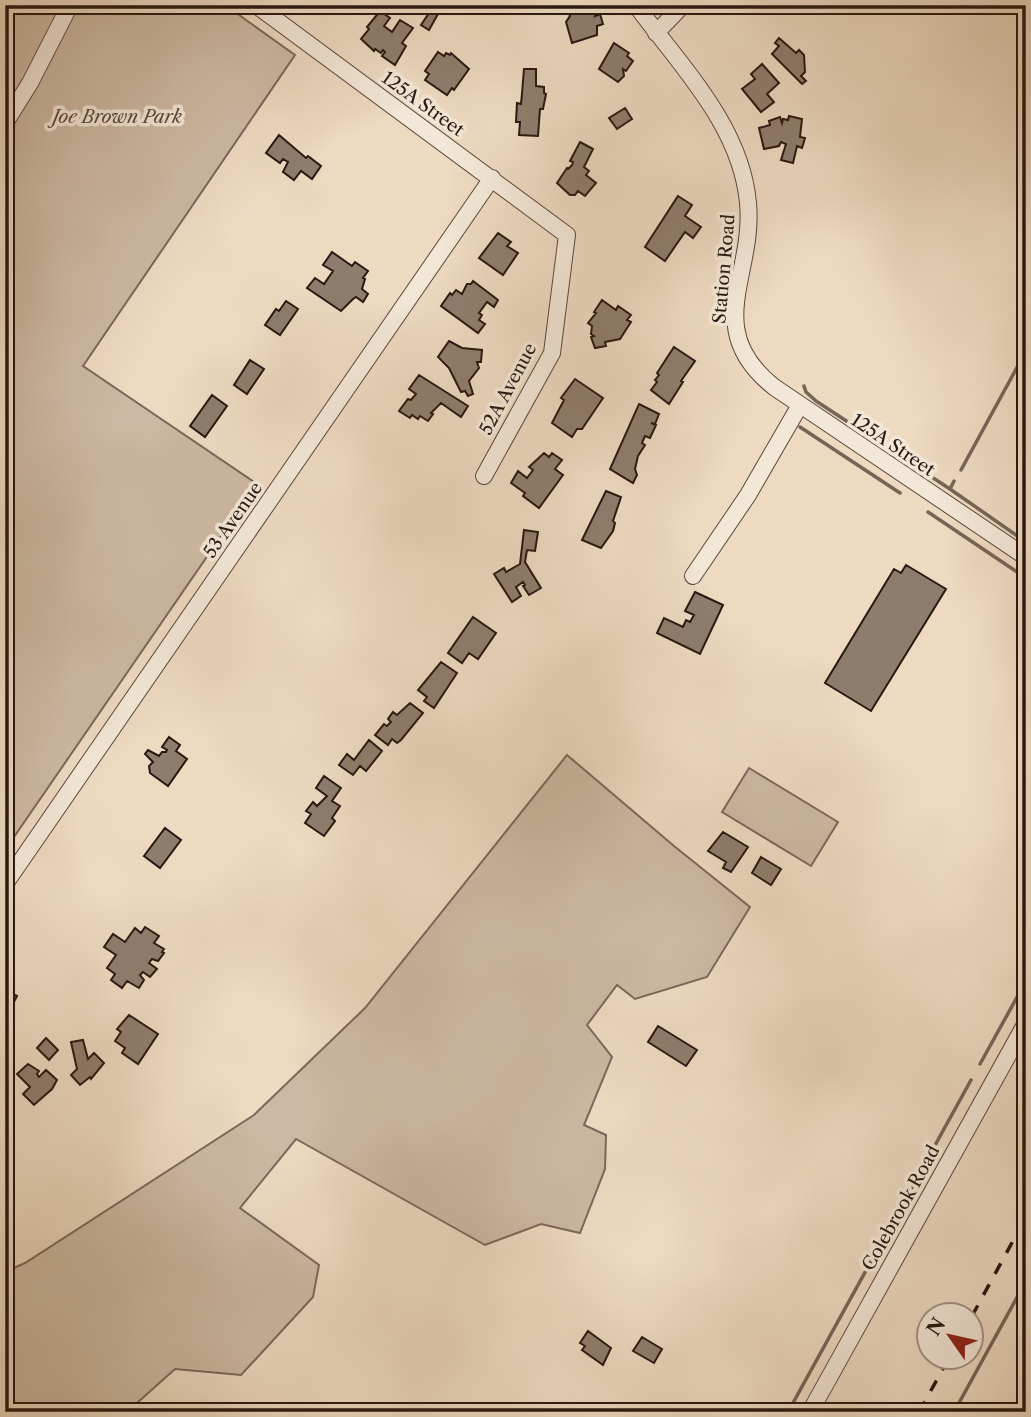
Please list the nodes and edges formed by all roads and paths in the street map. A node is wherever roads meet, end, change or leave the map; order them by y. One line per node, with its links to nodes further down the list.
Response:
1 (70, 5): 6 (street)
2 (256, 5): 7 (street, 125A Street)
3 (636, 5): 5 (street, Station Road)
4 (683, 5): 5 (street)
5 (656, 33): 9 (street, Station Road)
6 (5, 123)
7 (492, 178): 8 (street, 125A Street); 14 (street, 53 Avenue)
8 (568, 235): 11 (street, 52A Avenue)
9 (745, 358): 10 (street, 125A Street)
10 (800, 405): 12 (street, 125A Street); 13 (street)
11 (484, 475)
12 (1026, 557)
13 (693, 576)
14 (5, 884)
15 (1026, 1023): 16 (street, Colebrook Road)
16 (810, 1412)

